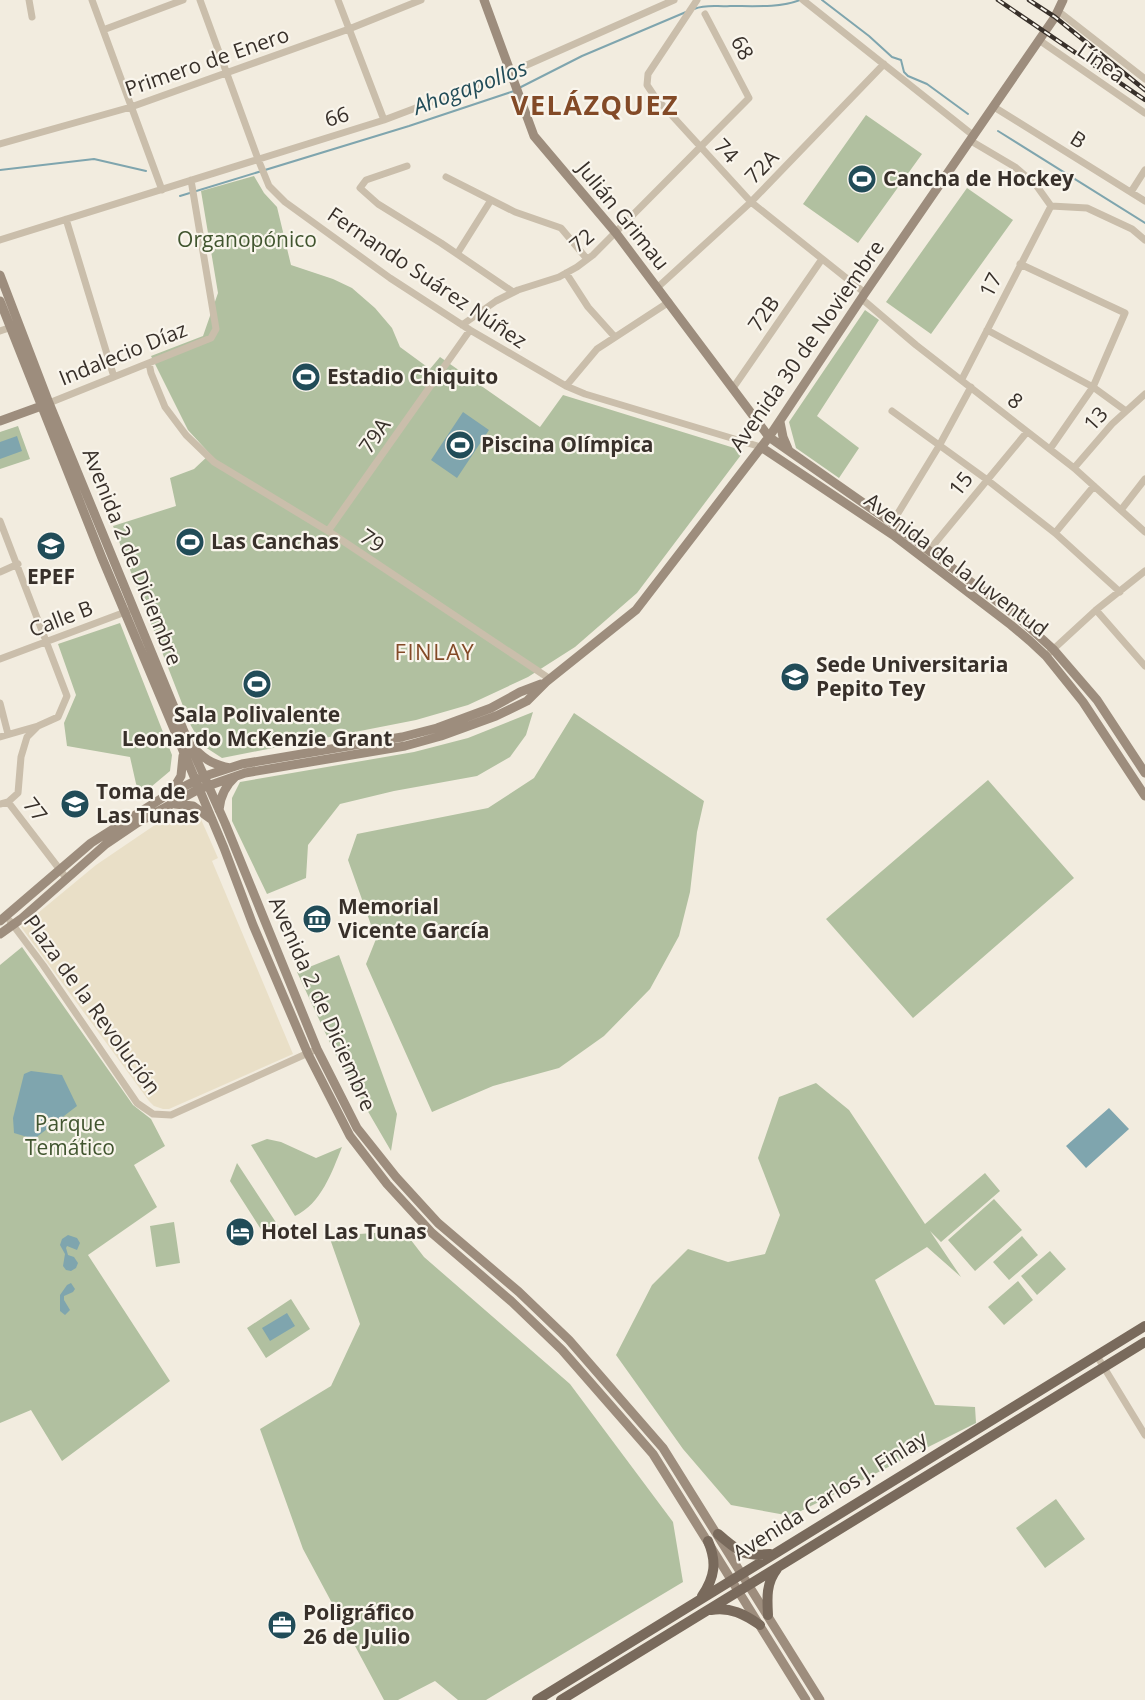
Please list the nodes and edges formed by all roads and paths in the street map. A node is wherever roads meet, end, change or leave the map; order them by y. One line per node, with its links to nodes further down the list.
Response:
1 (29, 0): 14 (street)
2 (92, 0): 16 (street)
3 (183, 0): 16 (street)
4 (200, 0): 20 (street, Fernando Suárez Núñez)
5 (338, 0): 15 (street)
6 (422, 0): 15 (street, Primero de Enero)
7 (484, 0): 19 (main road, Julián Grimau)
8 (674, 0): 19 (street, 66)
9 (1063, 0): 12 (main road, Avenida 30 de Noviembre)
10 (697, 1): 29 (street, 74)
11 (803, 1): 18 (street)
12 (1058, 11): 17 (main road, Avenida 30 de Noviembre); 21 (street)
13 (705, 14): 22 (street, 68)
14 (32, 17)
15 (349, 29): 20 (street, Primero de Enero); 26 (street)
16 (103, 30): 23 (street)
17 (1039, 40): 24 (main road, Avenida 30 de Noviembre); 25 (street, Línea)
18 (884, 64): 27 (street); 39 (street, 72A)
19 (511, 72): 26 (street, 66); 42 (main road, Julián Grimau)
20 (226, 73): 23 (street, Primero de Enero); 30 (street, Fernando Suárez Núñez)
21 (1145, 79)
22 (749, 98): 29 (street, 72)
23 (131, 107): 28 (street, Primero de Enero); 35 (street)
24 (994, 107): 27 (main road, Avenida 30 de Noviembre); 36 (street, B)
25 (1145, 113)
26 (384, 120): 30 (street, 66)
27 (973, 139): 40 (street); 53 (main road, Avenida 30 de Noviembre)
28 (0, 144)
29 (700, 147): 39 (street, 74); 42 (street, 72)
30 (258, 159): 34 (street, 66); 56 (street, Fernando Suárez Núñez)
31 (407, 166): 45 (street)
32 (1145, 170): 36 (street)
33 (446, 177): 37 (street)
34 (191, 180): 35 (street, 66); 62 (street, Indalecio Díaz)
35 (162, 190): 41 (street, 66)
36 (1131, 192): 38 (street, B)
37 (491, 200): 45 (street); 47 (street)
38 (1145, 201)
39 (751, 202): 46 (street, 74); 51 (street, 72A)
40 (1052, 206): 44 (street); 48 (street, 17)
41 (66, 219): 43 (street, 66); 63 (street)
42 (616, 233): 47 (street, 72); 51 (main road, Julián Grimau)
43 (0, 240)
44 (1145, 240)
45 (457, 254): 52 (street)
46 (822, 259): 53 (street, 74); 68 (street, 72B)
47 (588, 260): 49 (street, 72)
48 (1020, 264): 59 (street, 17); 67 (street)
49 (566, 273): 52 (street, 72); 61 (street)
50 (0, 275): 57 (main road, Avenida 2 de Diciembre)
51 (657, 287): 55 (main road, Julián Grimau)
52 (513, 292): 56 (street, 72)
53 (863, 296): 64 (street, 8); 74 (main road, Avenida 30 de Noviembre)
54 (0, 301): 57 (main road, Avenida 2 de Diciembre)
55 (669, 302): 61 (street); 68 (main road, Julián Grimau)
56 (462, 325): 58 (street, Fernando Suárez Núñez)
57 (14, 326): 60 (street); 70 (main road, Avenida 2 de Diciembre)
58 (470, 330): 65 (street, Fernando Suárez Núñez); 90 (street, 79A)
59 (987, 330): 64 (street, 17); 67 (street)
60 (0, 331)
61 (614, 336): 65 (street)
62 (149, 363): 63 (street, Indalecio Díaz); 90 (street, 79)
63 (114, 377): 70 (street, Indalecio Díaz)
64 (962, 379): 66 (street, 8)
65 (566, 386): 78 (street, Fernando Suárez Núñez)
66 (971, 387): 75 (street, 8); 77 (street)
67 (1093, 387): 72 (street); 79 (street)
68 (734, 388): 76 (main road, Julián Grimau)
69 (1145, 394): 72 (street, 13)
70 (46, 404): 73 (main road, Indalecio Díaz); 98 (main road, Avenida 2 de Diciembre)
71 (892, 411): 77 (street)
72 (1126, 411): 83 (street, 13)
73 (0, 421)
74 (780, 422): 76 (main road, Avenida 30 de Noviembre); 80 (main road)
75 (1027, 432): 79 (street, 8); 84 (street, 15)
76 (769, 437): 78 (main road, Avenida 30 de Noviembre); 80 (main road, Avenida de la Juventud)
77 (939, 446): 84 (street); 89 (street)
78 (761, 447): 81 (main road, Avenida de la Juventud); 82 (main road, Avenida 30 de Noviembre)
79 (1050, 449): 83 (street, 8)
80 (789, 451): 89 (main road, Avenida de la Juventud)
81 (774, 456): 82 (main road); 93 (main road, Avenida de la Juventud)
82 (750, 461): 106 (main road, Avenida 30 de Noviembre)
83 (1074, 468): 86 (street, 8)
84 (986, 479): 92 (street); 93 (street, 15)
85 (1145, 479): 87 (street)
86 (1094, 486): 87 (street, 8); 92 (street)
87 (1121, 510): 91 (street, 8)
88 (0, 521): 94 (street)
89 (892, 523): 93 (main road, Avenida de la Juventud)
90 (328, 531): 106 (street, 79)
91 (1145, 532)
92 (1055, 533): 97 (street)
93 (926, 554): 100 (main road, Avenida de la Juventud); 101 (main road, Avenida de la Juventud)
94 (18, 564): 96 (street); 102 (street)
95 (1145, 571): 97 (street)
96 (0, 572)
97 (1120, 592): 99 (street)
98 (129, 610): 102 (street, Calle B); 111 (main road, Avenida 2 de Diciembre)
99 (1096, 610): 103 (street); 105 (street)
100 (1018, 617): 101 (main road); 103 (main road, Avenida de la Juventud)
101 (1011, 625): 103 (main road, Avenida de la Juventud)
102 (46, 642): 104 (street, Calle B); 108 (street)
103 (1050, 653): 113 (main road, Avenida de la Juventud); 117 (main road, Avenida de la Juventud)
104 (0, 660)
105 (1145, 666)
106 (548, 680): 112 (main road, Avenida 30 de Noviembre); 114 (main road, Avenida 30 de Noviembre)
107 (0, 703): 109 (street)
108 (38, 726): 109 (street); 118 (street, 77)
109 (8, 735): 110 (street)
110 (0, 737)
111 (186, 748): 112 (main road); 115 (main road, Avenida 2 de Diciembre); 116 (main road)
112 (230, 768): 115 (main road, Avenida 30 de Noviembre)
113 (1145, 773)
114 (238, 775): 115 (main road, Avenida 30 de Noviembre); 120 (main road)
115 (202, 783): 116 (main road, Avenida 30 de Noviembre); 119 (main road, Avenida 30 de Noviembre); 120 (main road, Avenida 2 de Diciembre); 121 (main road, Avenida 2 de Diciembre)
116 (170, 793): 122 (main road, Avenida 30 de Noviembre)
117 (1145, 796)
118 (4, 803): 122 (street, 77)
119 (173, 804): 121 (main road); 122 (main road, Avenida 30 de Noviembre)
120 (219, 810): 125 (main road, Avenida 2 de Diciembre)
121 (213, 820): 126 (main road, Avenida 2 de Diciembre)
122 (64, 875): 123 (main road, Avenida 30 de Noviembre)
123 (7, 920): 124 (main road, Avenida 30 de Noviembre); 126 (street, Plaza de la Revolución)
124 (0, 934)
125 (317, 1049): 126 (street, Plaza de la Revolución); 132 (main road, Avenida 2 de Diciembre)
126 (308, 1053): 132 (main road, Avenida 2 de Diciembre)
127 (1145, 1326): 129 (main road, Avenida Carlos J. Finlay)
128 (1145, 1341): 130 (main road, Avenida Carlos J. Finlay)
129 (1097, 1356): 130 (street); 133 (main road, Avenida Carlos J. Finlay)
130 (1104, 1367): 131 (street); 134 (main road, Avenida Carlos J. Finlay)
131 (1145, 1435)
132 (713, 1537): 133 (main road); 135 (main road, Avenida 2 de Diciembre); 136 (main road, Avenida 2 de Diciembre); 139 (main road)
133 (774, 1554): 135 (main road, Avenida Carlos J. Finlay)
134 (780, 1565): 137 (main road, Avenida Carlos J. Finlay); 141 (main road)
135 (742, 1573): 136 (main road, Avenida Carlos J. Finlay); 137 (main road, Avenida 2 de Diciembre)
136 (732, 1580): 138 (main road, Avenida 2 de Diciembre); 139 (main road, Avenida Carlos J. Finlay)
137 (749, 1584): 138 (main road, Avenida Carlos J. Finlay); 141 (main road, Avenida 2 de Diciembre)
138 (739, 1590): 140 (main road, Avenida Carlos J. Finlay); 142 (main road, Avenida 2 de Diciembre)
139 (699, 1599): 145 (main road, Avenida Carlos J. Finlay)
140 (705, 1611): 142 (main road); 146 (main road, Avenida Carlos J. Finlay)
141 (768, 1615): 143 (main road, Avenida 2 de Diciembre)
142 (760, 1625): 144 (main road, Avenida 2 de Diciembre)
143 (801, 1669): 144 (main road); 148 (main road, Avenida 2 de Diciembre)
144 (791, 1675): 147 (main road, Avenida 2 de Diciembre)
145 (537, 1700)
146 (561, 1700)
147 (806, 1700)
148 (820, 1700)

